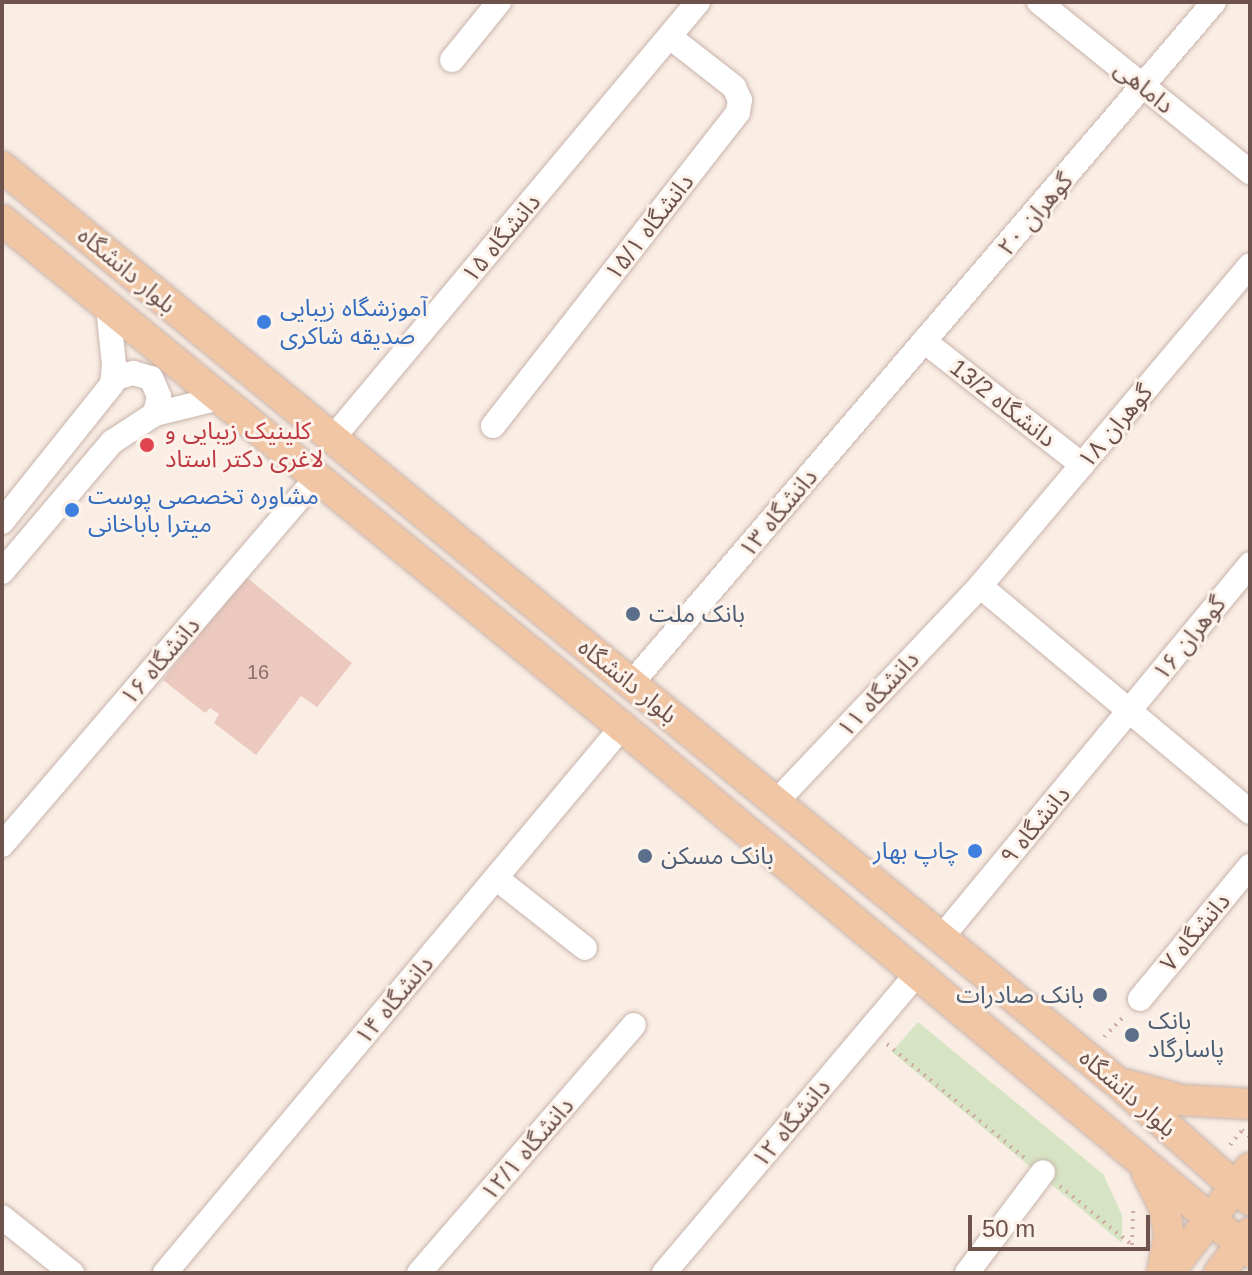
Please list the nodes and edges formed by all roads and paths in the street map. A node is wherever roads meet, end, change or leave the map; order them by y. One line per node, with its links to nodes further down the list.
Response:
1 (499, 2): 6 (street)
2 (698, 2): 5 (street, دانشگاه ۱۵)
3 (1039, 2): 7 (street, داماهی)
4 (1214, 2): 7 (street, گوهران ۲۰)
5 (670, 37): 17 (street, دانشگاه ۱۵/۱); 18 (street, دانشگاه ۱۵)
6 (452, 60)
7 (1145, 87): 9 (street, داماهی); 13 (street, گوهران ۲۰)
8 (2, 167): 18 (main road, بلوار دانشگاه)
9 (1250, 172)
10 (2, 220): 12 (main road, بلوار دانشگاه)
11 (1250, 265): 19 (street, گوهران ۱۸)
12 (108, 307): 14 (street); 15 (main road, بلوار دانشگاه)
13 (924, 341): 19 (street, دانشگاه 13/2); 25 (street, دانشگاه ۱۳)
14 (113, 379): 16 (street); 21 (street)
15 (220, 398): 16 (street); 20 (main road, بلوار دانشگاه)
16 (155, 414): 23 (street)
17 (493, 426)
18 (332, 439): 25 (main road, بلوار دانشگاه)
19 (1082, 465): 24 (street, گوهران ۱۸)
20 (317, 477): 27 (main road, بلوار دانشگاه); 30 (street, دانشگاه ۱۶)
21 (2, 522)
22 (1250, 564): 26 (street, گوهران ۱۶)
23 (2, 572)
24 (980, 586): 26 (street); 28 (street, دانشگاه ۱۱)
25 (631, 684): 28 (main road, بلوار دانشگاه)
26 (1129, 711): 29 (street); 33 (street, دانشگاه ۹)
27 (622, 727): 32 (street, دانشگاه ۱۴); 35 (main road, بلوار دانشگاه)
28 (776, 802): 33 (main road, بلوار دانشگاه)
29 (1250, 812)
30 (2, 845)
31 (1250, 866): 36 (street, دانشگاه ۷)
32 (496, 878): 34 (street); 50 (street, دانشگاه ۱۴)
33 (941, 938): 39 (main road, بلوار دانشگاه)
34 (585, 948)
35 (918, 972): 38 (street, دانشگاه ۱۲); 42 (main road, بلوار دانشگاه)
36 (1140, 999): 39 (path)
37 (634, 1025): 51 (street, دانشگاه ۱۲/۱)
38 (869, 1030): 43 (path); 52 (street, دانشگاه ۱۲)
39 (1086, 1056): 40 (main road, بلوار دانشگاه)
40 (1116, 1081): 41 (main road); 44 (main road, بلوار دانشگاه)
41 (1250, 1104)
42 (1114, 1135): 47 (main road, بلوار دانشگاه); 54 (main road)
43 (1043, 1172): 45 (path); 53 (street)
44 (1245, 1185): 47 (main road)
45 (1133, 1200)
46 (2, 1217): 49 (street)
47 (1209, 1220): 48 (main road, بلوار دانشگاه); 55 (main road)
48 (1247, 1243): 56 (main road)
49 (72, 1273)
50 (165, 1273)
51 (419, 1273)
52 (664, 1273)
53 (967, 1273)
54 (1162, 1273)
55 (1168, 1273)
56 (1219, 1273)

